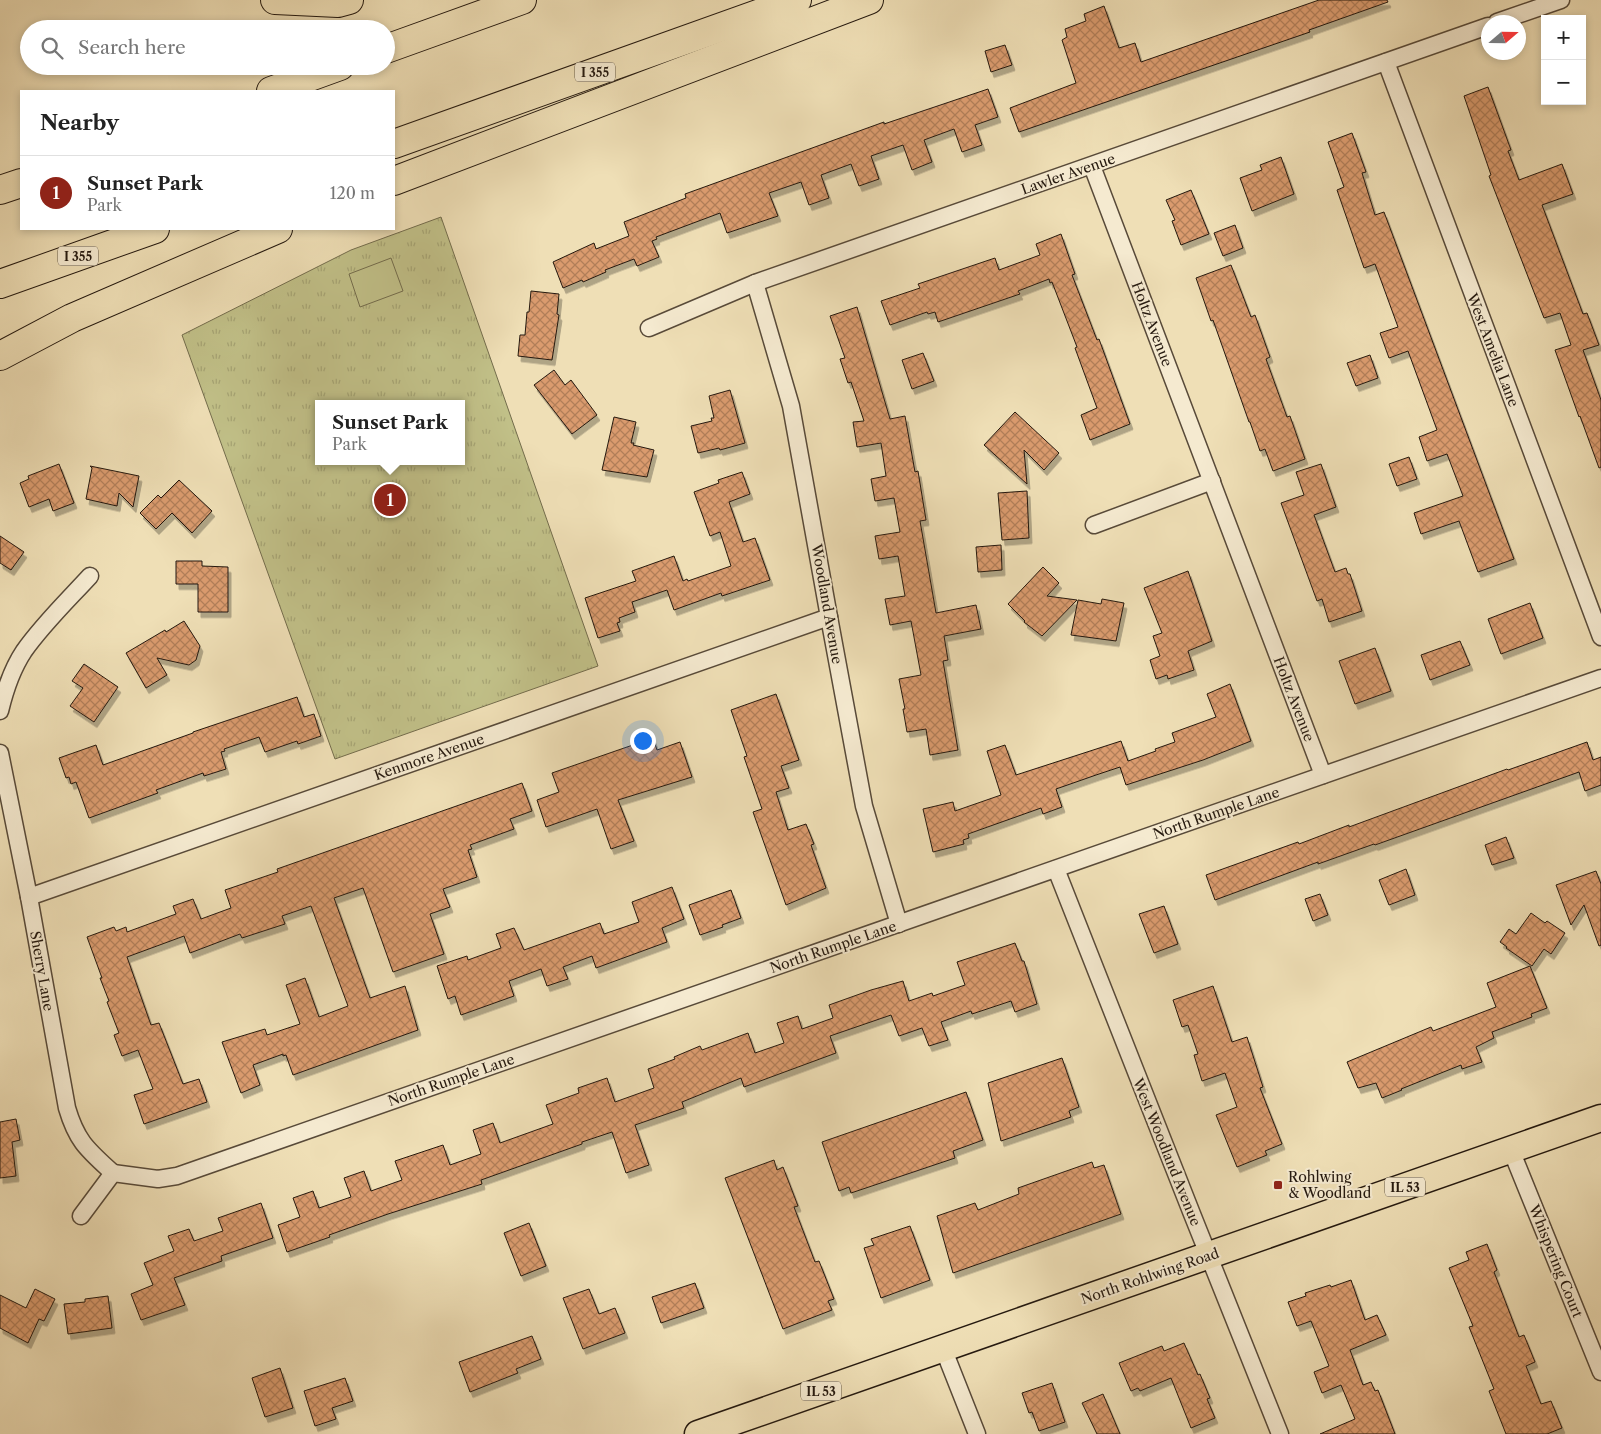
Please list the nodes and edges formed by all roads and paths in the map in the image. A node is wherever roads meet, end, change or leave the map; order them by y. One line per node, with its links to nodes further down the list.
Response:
1 (275, 0): 2 (highway)
2 (349, 0)
3 (522, 0): 9 (highway)
4 (797, 0): 13 (highway, I 355)
5 (869, 0): 15 (highway)
6 (1561, 0): 7 (street)
7 (1517, 15)
8 (1481, 28): 10 (street, Lawler Avenue)
9 (395, 46)
10 (1386, 62): 14 (street, Lawler Avenue); 28 (street, West Amelia Lane)
11 (315, 75): 12 (highway)
12 (274, 90)
13 (395, 144)
14 (1092, 166): 21 (street, Lawler Avenue); 24 (street, Holtz Avenue)
15 (395, 182)
16 (20, 183): 17 (highway)
17 (0, 190)
18 (153, 230): 20 (highway, I 355)
19 (276, 230): 23 (highway)
20 (0, 284)
21 (755, 284): 22 (street, Lawler Avenue); 27 (street, Woodland Avenue)
22 (650, 328)
23 (0, 356)
24 (1212, 481): 25 (street); 32 (street, Holtz Avenue)
25 (1094, 525)
26 (90, 576): 30 (street)
27 (829, 617): 34 (street, Kenmore Avenue); 35 (street, Woodland Avenue)
28 (1601, 637)
29 (1601, 678): 32 (street, North Rumple Lane)
30 (0, 711)
31 (0, 753): 34 (street, Sherry Lane)
32 (1323, 776): 33 (street, North Rumple Lane)
33 (1056, 869): 35 (street, North Rumple Lane); 40 (street, West Woodland Avenue)
34 (29, 897): 38 (street, Sherry Lane)
35 (899, 924): 38 (street, North Rumple Lane)
36 (1601, 1118): 37 (main road, North Rohlwing Road / IL 53)
37 (1511, 1150): 40 (main road, North Rohlwing Road / IL 53); 42 (street, Whispering Court)
38 (113, 1173): 39 (street)
39 (81, 1216)
40 (1208, 1256): 41 (main road, North Rohlwing Road / IL 53); 45 (street, West Woodland Avenue)
41 (943, 1348): 43 (main road, North Rohlwing Road / IL 53); 44 (street)
42 (1601, 1372)
43 (698, 1434)
44 (977, 1434)
45 (1280, 1434)

